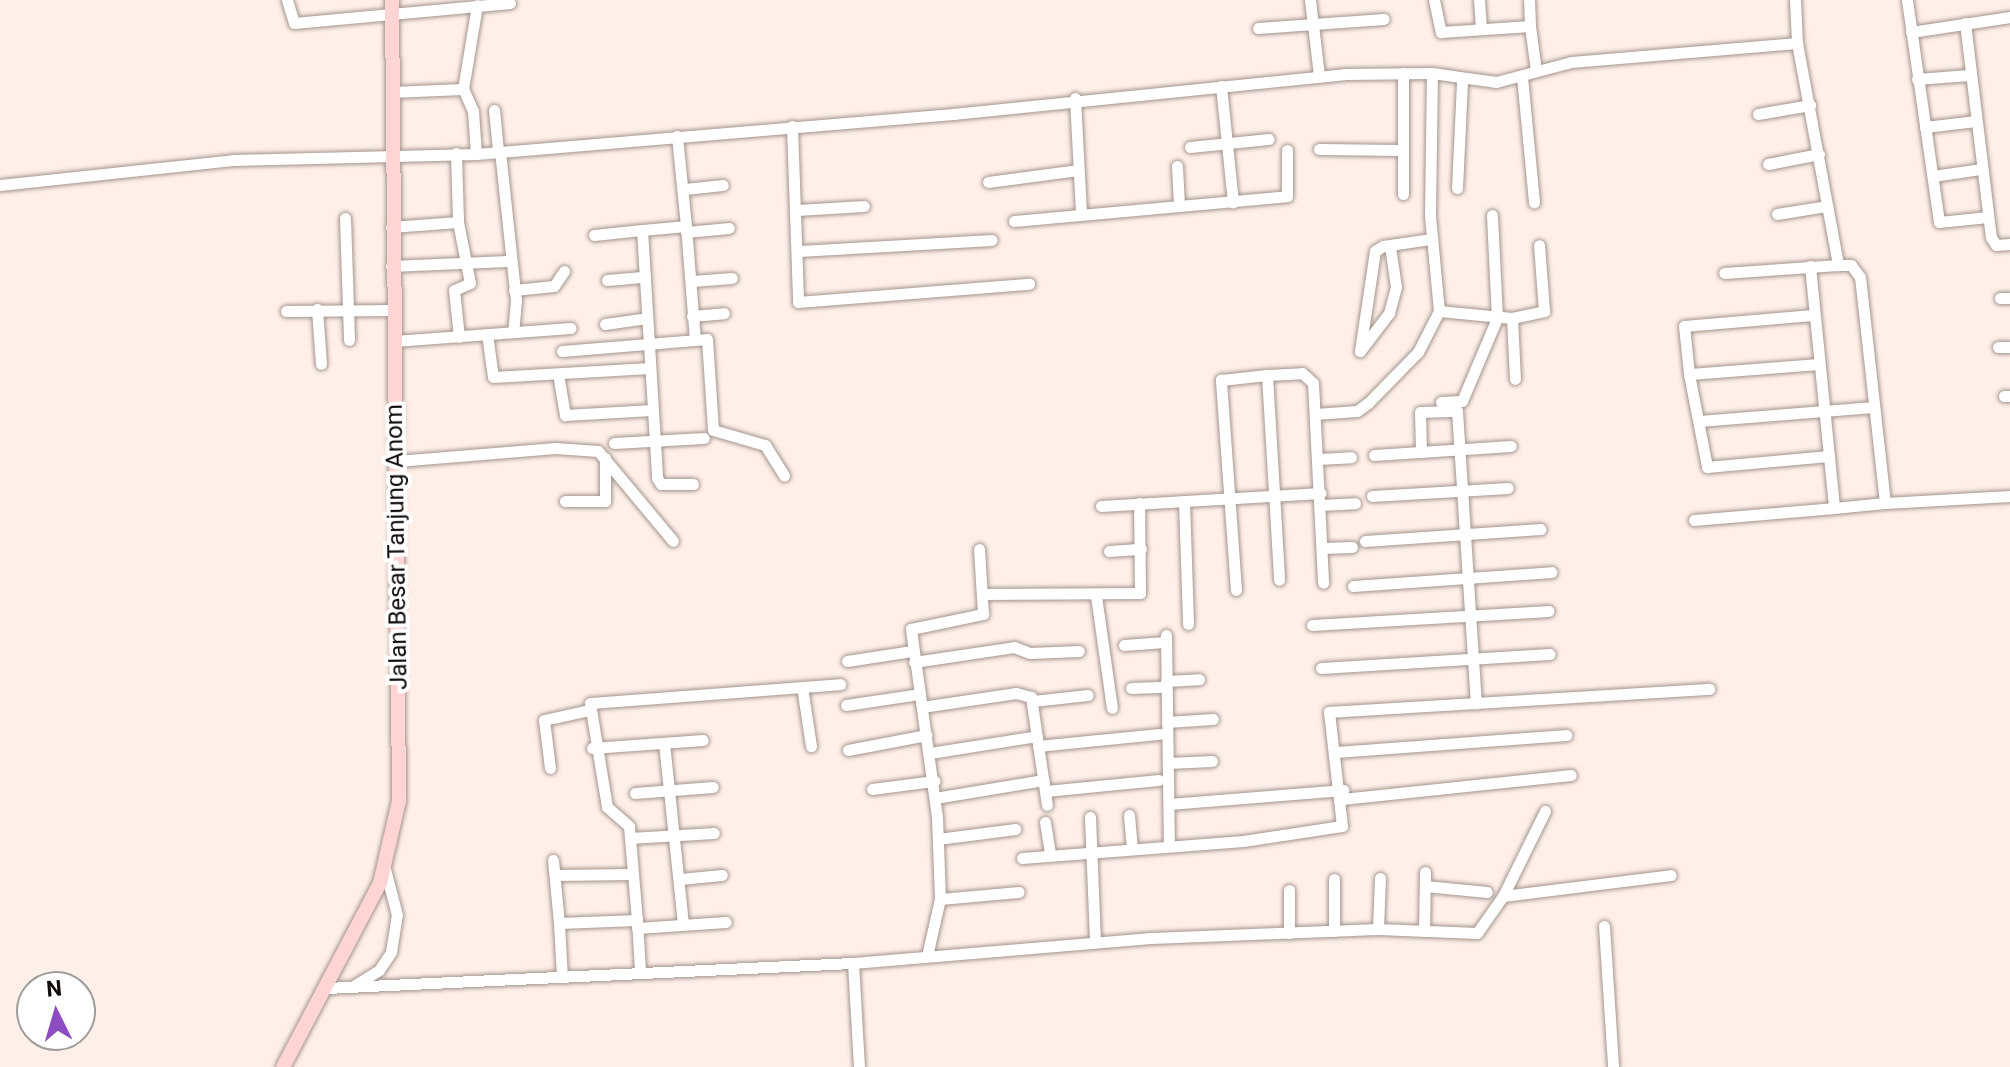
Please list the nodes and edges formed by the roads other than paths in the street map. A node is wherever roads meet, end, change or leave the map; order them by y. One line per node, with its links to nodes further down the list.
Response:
1 (287, 0): 10 (street)
2 (1310, 0): 14 (street)
3 (1434, 0): 17 (street)
4 (1479, 0): 17 (street)
5 (1529, 0): 15 (street)
6 (1795, 0): 19 (street)
7 (1907, 0): 18 (street)
8 (510, 3): 9 (street)
9 (477, 5): 10 (street); 29 (street)
10 (392, 6): 30 (main road, Jalan Besar Tanjung Anom)
11 (2010, 17): 13 (street)
12 (1384, 19): 14 (street)
13 (1965, 23): 18 (street); 23 (street)
14 (1313, 25): 16 (street); 24 (street)
15 (1530, 26): 17 (street); 20 (street)
16 (1258, 28)
17 (1481, 28)
18 (1911, 32): 26 (street)
19 (1797, 43): 20 (street); 32 (street)
20 (1536, 71): 25 (street)
21 (1403, 73): 22 (street); 24 (street); 44 (street)
22 (1432, 73): 27 (street); 79 (street)
23 (1969, 75): 26 (street); 35 (street)
24 (1319, 76): 28 (street)
25 (1522, 77): 27 (street); 62 (street)
26 (1917, 79): 37 (street)
27 (1462, 81): 58 (street)
28 (1221, 86): 31 (street); 40 (street)
29 (463, 89): 30 (street); 48 (street)
30 (391, 92): 47 (main road, Jalan Besar Tanjung Anom)
31 (1075, 98): 36 (street); 53 (street)
32 (1810, 105): 34 (street); 49 (street)
33 (494, 110): 45 (street)
34 (1758, 114)
35 (1976, 121): 37 (street); 52 (street)
36 (792, 126): 38 (street); 66 (street)
37 (1925, 127): 54 (street)
38 (677, 136): 45 (street); 59 (street)
39 (1269, 139): 40 (street)
40 (1227, 143): 41 (street); 61 (street)
41 (1190, 147)
42 (1319, 149): 44 (street)
43 (1287, 150): 61 (street)
44 (1401, 150): 60 (street)
45 (499, 151): 48 (street); 85 (street)
46 (456, 153): 47 (street); 48 (street); 73 (street)
47 (391, 154): 56 (street); 74 (main road, Jalan Besar Tanjung Anom)
48 (476, 154)
49 (1819, 154): 50 (street); 65 (street)
50 (1768, 164)
51 (1177, 166): 64 (street)
52 (1981, 169): 54 (street); 70 (street)
53 (1078, 170): 55 (street); 67 (street)
54 (1933, 176): 70 (street)
55 (988, 182)
56 (0, 185)
57 (723, 185): 59 (street)
58 (1457, 188)
59 (685, 189): 76 (street)
60 (1403, 194)
61 (1233, 202): 64 (street)
62 (1534, 202)
63 (864, 206): 66 (street)
64 (1179, 206): 67 (street)
65 (1827, 206): 68 (street); 87 (street)
66 (797, 210): 84 (street)
67 (1081, 214): 72 (street)
68 (1777, 214)
69 (1492, 215): 107 (street)
70 (1988, 217): 81 (street)
71 (345, 218): 99 (street)
72 (1014, 221)
73 (458, 222): 74 (street); 86 (street)
74 (391, 227): 88 (main road, Jalan Besar Tanjung Anom)
75 (729, 228): 76 (street)
76 (686, 229): 77 (street); 95 (street)
77 (642, 230): 78 (street); 92 (street)
78 (594, 235)
79 (1431, 239): 83 (street); 102 (street)
80 (992, 240): 84 (street)
81 (2010, 244)
82 (1539, 245): 108 (street)
83 (1390, 246): 83 (street)
84 (799, 251): 96 (street)
85 (507, 261): 86 (street); 97 (street)
86 (469, 262): 88 (street); 113 (street)
87 (1838, 265): 89 (street); 127 (street)
88 (391, 266): 100 (main road, Jalan Besar Tanjung Anom)
89 (1810, 266): 91 (street); 104 (street)
90 (564, 271): 97 (street)
91 (1724, 273)
92 (645, 277): 94 (street); 106 (street)
93 (732, 278): 95 (street)
94 (607, 280)
95 (692, 281): 105 (street)
96 (1029, 284)
97 (514, 290): 111 (street)
98 (317, 309): 99 (street); 101 (street); 119 (street)
99 (351, 309): 100 (street); 114 (street)
100 (393, 310): 116 (main road, Jalan Besar Tanjung Anom)
101 (286, 311)
102 (1439, 311): 107 (street); 130 (street)
103 (724, 313): 105 (street)
104 (1813, 315): 120 (street); 123 (street)
105 (692, 316): 115 (street)
106 (647, 318): 109 (street); 117 (street)
107 (1497, 318): 108 (street); 126 (street)
108 (1512, 318): 125 (street)
109 (605, 324)
110 (571, 328): 111 (street)
111 (513, 332): 112 (street)
112 (487, 334): 113 (street); 122 (street)
113 (459, 337): 116 (street)
114 (349, 340)
115 (695, 340): 117 (street); 144 (street)
116 (394, 341): 143 (main road, Jalan Besar Tanjung Anom)
117 (650, 343): 118 (street); 121 (street)
118 (562, 351)
119 (321, 364)
120 (1819, 364): 123 (street); 129 (street)
121 (650, 368): 122 (street); 128 (street)
122 (558, 374): 128 (street)
123 (1689, 374): 131 (street)
124 (1267, 375): 130 (street); 148 (street); 151 (street)
125 (1515, 379)
126 (1441, 402)
127 (1873, 407): 129 (street); 157 (street)
128 (652, 410): 133 (street)
129 (1823, 410): 131 (street); 139 (street)
130 (1315, 414): 142 (street)
131 (1699, 421): 139 (street)
132 (704, 438): 133 (street)
133 (655, 441): 134 (street); 145 (street)
134 (614, 443)
135 (1511, 446): 136 (street)
136 (1460, 449): 137 (street); 137 (street); 147 (street)
137 (1421, 452): 138 (street)
138 (1374, 455)
139 (1829, 456): 159 (street)
140 (605, 457): 143 (street); 153 (street); 163 (street)
141 (1351, 457): 142 (street)
142 (1318, 459): 152 (street)
143 (397, 461): 246 (main road, Jalan Besar Tanjung Anom)
144 (784, 475)
145 (693, 484)
146 (1508, 488): 147 (street)
147 (1463, 491): 149 (street); 162 (street)
148 (1275, 495): 151 (street); 152 (street); 172 (street)
149 (1372, 496)
150 (2010, 496): 157 (street)
151 (1231, 498): 154 (street); 175 (street)
152 (1321, 499): 156 (street); 166 (street)
153 (565, 501)
154 (1184, 501): 155 (street); 180 (street)
155 (1139, 503): 158 (street); 168 (street)
156 (1355, 503)
157 (1885, 503): 159 (street)
158 (1101, 506)
159 (1834, 508): 160 (street)
160 (1694, 520)
161 (1541, 529): 162 (street)
162 (1465, 534): 164 (street); 171 (street)
163 (673, 541)
164 (1365, 541)
165 (1352, 547): 166 (street)
166 (1322, 548): 173 (street)
167 (979, 549): 176 (street)
168 (1141, 549): 169 (street); 177 (street)
169 (1109, 551)
170 (1552, 572): 171 (street)
171 (1468, 578): 174 (street); 179 (street)
172 (1279, 580)
173 (1323, 583)
174 (1353, 586)
175 (1236, 590)
176 (985, 594): 177 (street); 185 (street)
177 (1096, 596): 201 (street)
178 (1549, 611): 179 (street)
179 (1470, 616): 181 (street); 186 (street)
180 (1188, 624)
181 (1312, 625)
182 (1124, 645): 191 (street)
183 (1079, 651): 185 (street)
184 (1550, 654): 186 (street)
185 (913, 657): 187 (street); 195 (street)
186 (1473, 658): 188 (street); 198 (street)
187 (847, 661)
188 (1321, 668)
189 (1199, 679): 191 (street)
190 (840, 684): 192 (street)
191 (1166, 684): 193 (street); 204 (street)
192 (802, 687): 202 (street); 211 (street)
193 (1131, 688)
194 (1709, 689): 198 (street)
195 (920, 694): 199 (street); 200 (street)
196 (1088, 695): 197 (street)
197 (1033, 701): 200 (street); 209 (street)
198 (1476, 703): 214 (street)
199 (846, 705)
200 (922, 707): 206 (street)
201 (1112, 708)
202 (589, 710): 212 (street); 218 (street)
203 (1213, 719): 204 (street)
204 (1167, 722): 217 (street)
205 (1159, 734): 209 (street)
206 (927, 735): 213 (street); 215 (street)
207 (1566, 735): 214 (street)
208 (703, 740): 210 (street)
209 (1038, 741): 215 (street); 222 (street)
210 (664, 743): 212 (street); 225 (street)
211 (811, 746)
212 (592, 748): 238 (street)
213 (848, 750)
214 (1336, 752): 227 (street)
215 (930, 753): 221 (street)
216 (1212, 761): 217 (street)
217 (1168, 763): 229 (street)
218 (550, 768)
219 (1571, 775): 227 (street)
220 (1158, 780): 222 (street)
221 (934, 781): 224 (street); 228 (street)
222 (1045, 786): 228 (street); 230 (street)
223 (713, 787): 225 (street)
224 (872, 789)
225 (672, 790): 226 (street); 237 (street)
226 (635, 793)
227 (1343, 794): 229 (street); 240 (street)
228 (935, 798): 239 (street)
229 (1169, 804): 240 (street)
230 (1047, 805)
231 (1545, 811): 259 (street)
232 (1129, 815): 241 (street)
233 (1090, 817): 242 (street)
234 (1045, 822): 243 (street)
235 (1015, 829): 239 (street)
236 (714, 833): 237 (street)
237 (676, 836): 238 (street); 253 (street)
238 (630, 838): 248 (street)
239 (938, 839): 260 (street)
240 (1169, 845): 241 (street)
241 (1132, 847): 242 (street)
242 (1094, 849): 243 (street); 270 (street)
243 (1050, 855): 244 (street)
244 (1022, 858)
245 (553, 860): 249 (street)
246 (385, 869): 275 (main road, Jalan Besar Tanjung Anom); 276 (street)
247 (1425, 872): 255 (street)
248 (632, 874): 249 (street); 263 (street)
249 (555, 875): 262 (street)
250 (722, 875): 253 (street)
251 (1671, 875): 259 (street)
252 (1380, 878): 266 (street)
253 (680, 879): 264 (street)
254 (1334, 879): 267 (street)
255 (1425, 886): 258 (street); 268 (street)
256 (1289, 890): 269 (street)
257 (1019, 892): 260 (street)
258 (1487, 892)
259 (1503, 896): 268 (street)
260 (940, 899): 271 (street)
261 (726, 922): 264 (street)
262 (559, 923): 263 (street); 274 (street)
263 (637, 924): 264 (street); 273 (street)
264 (683, 924)
265 (1604, 926): 279 (street)
266 (1378, 929): 267 (street); 268 (street)
267 (1334, 931): 269 (street)
268 (1424, 931)
269 (1289, 933): 270 (street)
270 (1095, 942): 271 (street)
271 (927, 956): 272 (street)
272 (853, 963): 273 (street); 278 (street)
273 (640, 971): 274 (street)
274 (562, 977): 276 (street)
275 (326, 988): 276 (street); 277 (main road, Jalan Besar Tanjung Anom)
276 (350, 989)
277 (283, 1067)
278 (859, 1067)
279 (1613, 1067)

